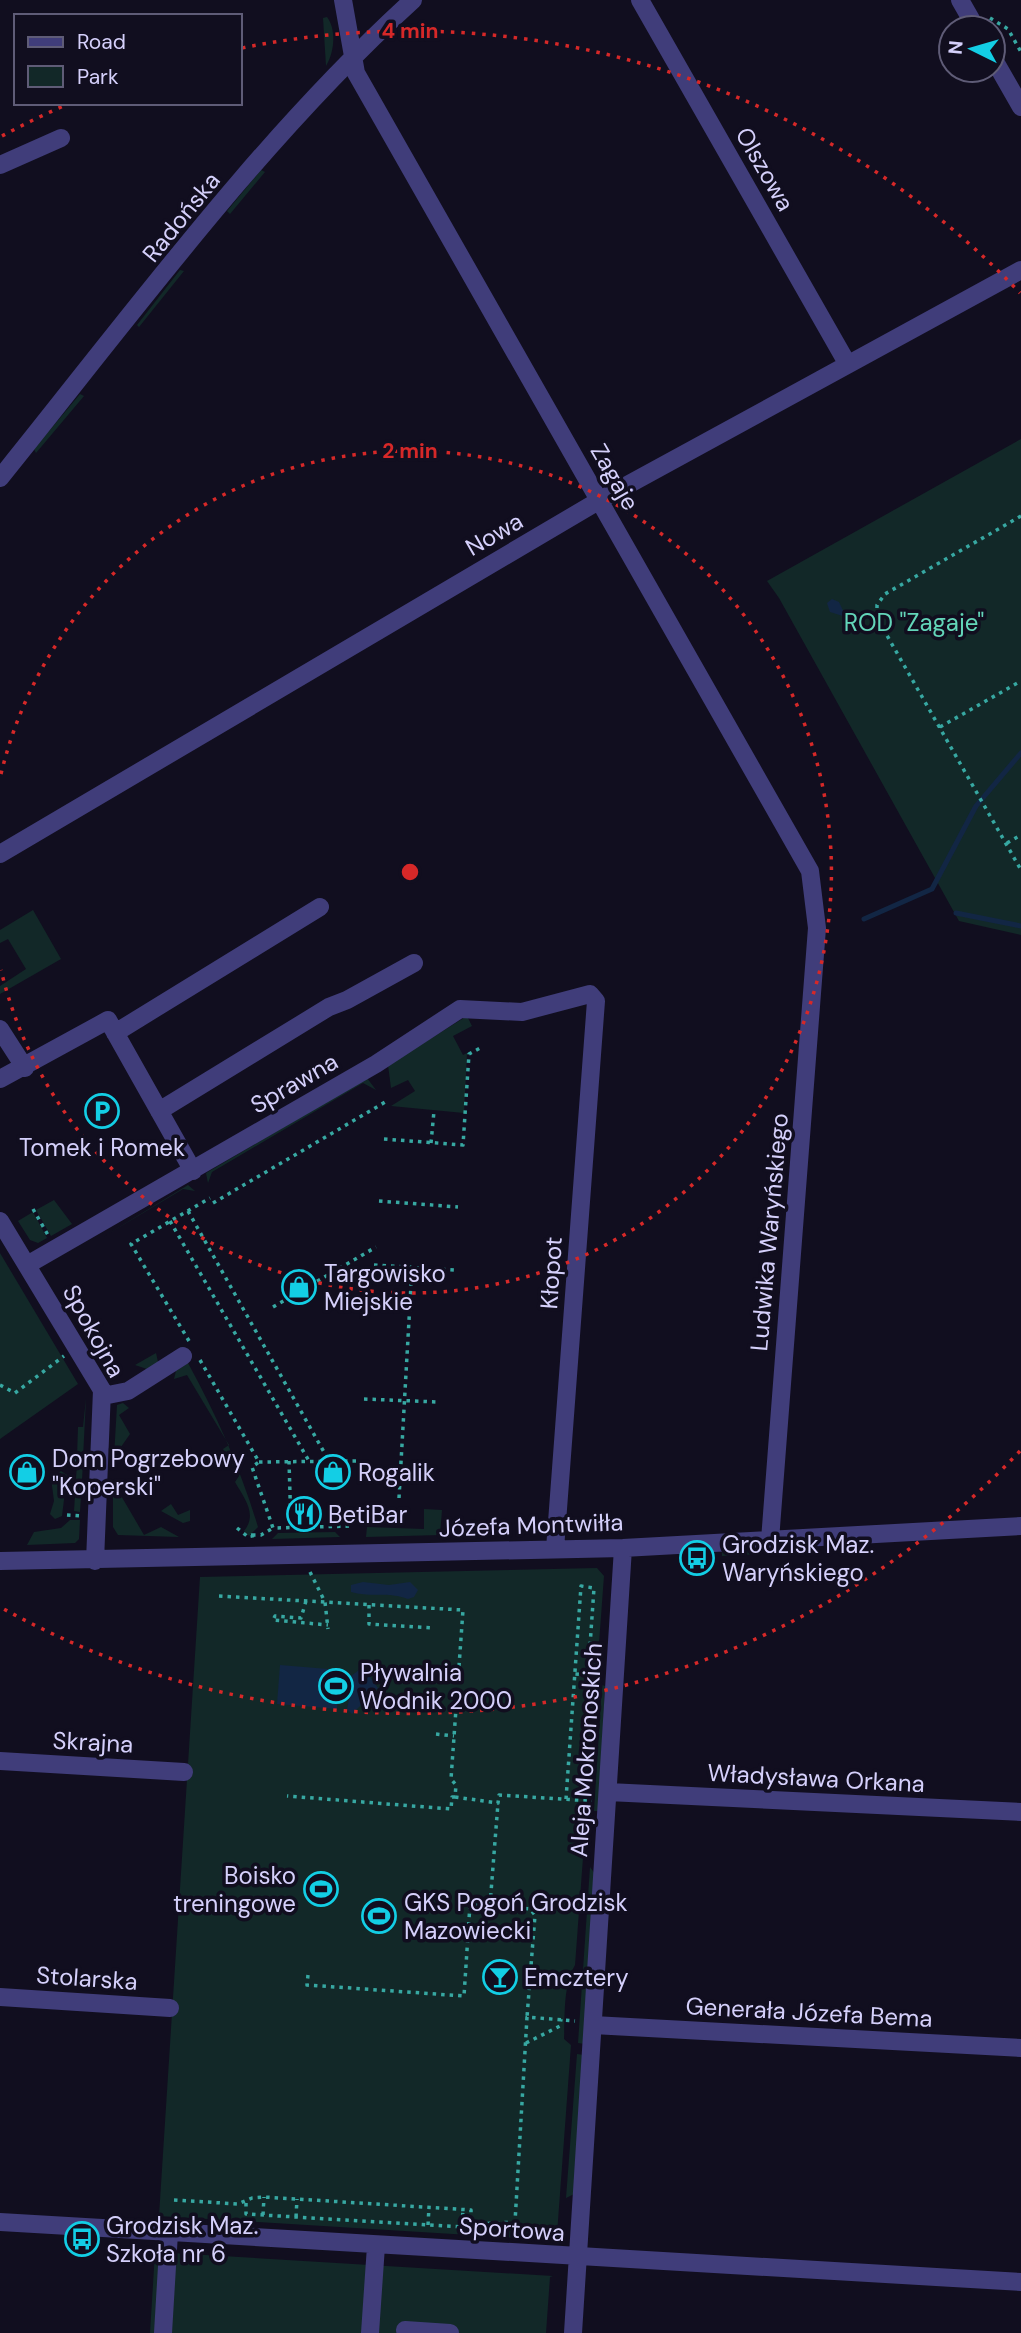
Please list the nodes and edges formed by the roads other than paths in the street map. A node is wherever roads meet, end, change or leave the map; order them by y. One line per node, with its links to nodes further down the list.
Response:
1 (343, 0): 6 (street, Zagaje)
2 (413, 0): 6 (street, Radońska)
3 (640, 0): 12 (street, Olszowa)
4 (960, 0): 5 (street)
5 (973, 14)
6 (351, 57): 13 (street, Radońska); 14 (street, Zagaje)
7 (1007, 82): 8 (street)
8 (1021, 107)
9 (61, 138): 10 (street)
10 (0, 165)
11 (1021, 270): 12 (street, Nowa)
12 (847, 363): 14 (street, Nowa)
13 (0, 478)
14 (600, 500): 15 (street, Nowa); 17 (street, Zagaje)
15 (0, 854)
16 (320, 907): 21 (street)
17 (817, 928): 31 (street, Ludwika Waryńskiego)
18 (414, 963): 24 (street)
19 (596, 1001): 25 (street, Sprawna); 33 (street, Kłopot)
20 (0, 1029): 22 (street)
21 (115, 1033): 22 (street); 24 (street)
22 (25, 1068): 23 (street)
23 (0, 1079)
24 (159, 1111): 25 (street)
25 (193, 1171): 27 (street, Sprawna)
26 (0, 1221): 27 (street, Spokojna)
27 (27, 1265): 29 (street, Spokojna)
28 (183, 1356): 29 (street)
29 (103, 1396): 35 (street, Spokojna)
30 (1021, 1526): 31 (street, Józefa Montwiłła)
31 (770, 1539): 32 (street, Józefa Montwiłła)
32 (622, 1548): 33 (street, Józefa Montwiłła); 38 (street, Aleja Mokronoskich)
33 (555, 1549): 35 (street, Józefa Montwiłła)
34 (0, 1561): 35 (street, Józefa Montwiłła)
35 (95, 1561)
36 (0, 1760): 37 (street, Skrajna)
37 (184, 1772)
38 (600, 1797): 39 (street, Władysława Orkana); 42 (street, Aleja Mokronoskich)
39 (1021, 1812)
40 (0, 1997): 41 (street, Stolarska)
41 (170, 2008)
42 (585, 2023): 43 (street, Generała Józefa Bema); 47 (street, Aleja Mokronoskich)
43 (1021, 2048)
44 (0, 2222): 45 (street, Sportowa)
45 (169, 2233): 46 (street, Sportowa); 50 (street)
46 (376, 2246): 47 (street, Sportowa); 51 (street)
47 (578, 2258): 48 (street, Sportowa); 53 (street, Aleja Mokronoskich)
48 (1021, 2282)
49 (405, 2330): 52 (street)
50 (163, 2333)
51 (370, 2333)
52 (450, 2333)
53 (573, 2333)

